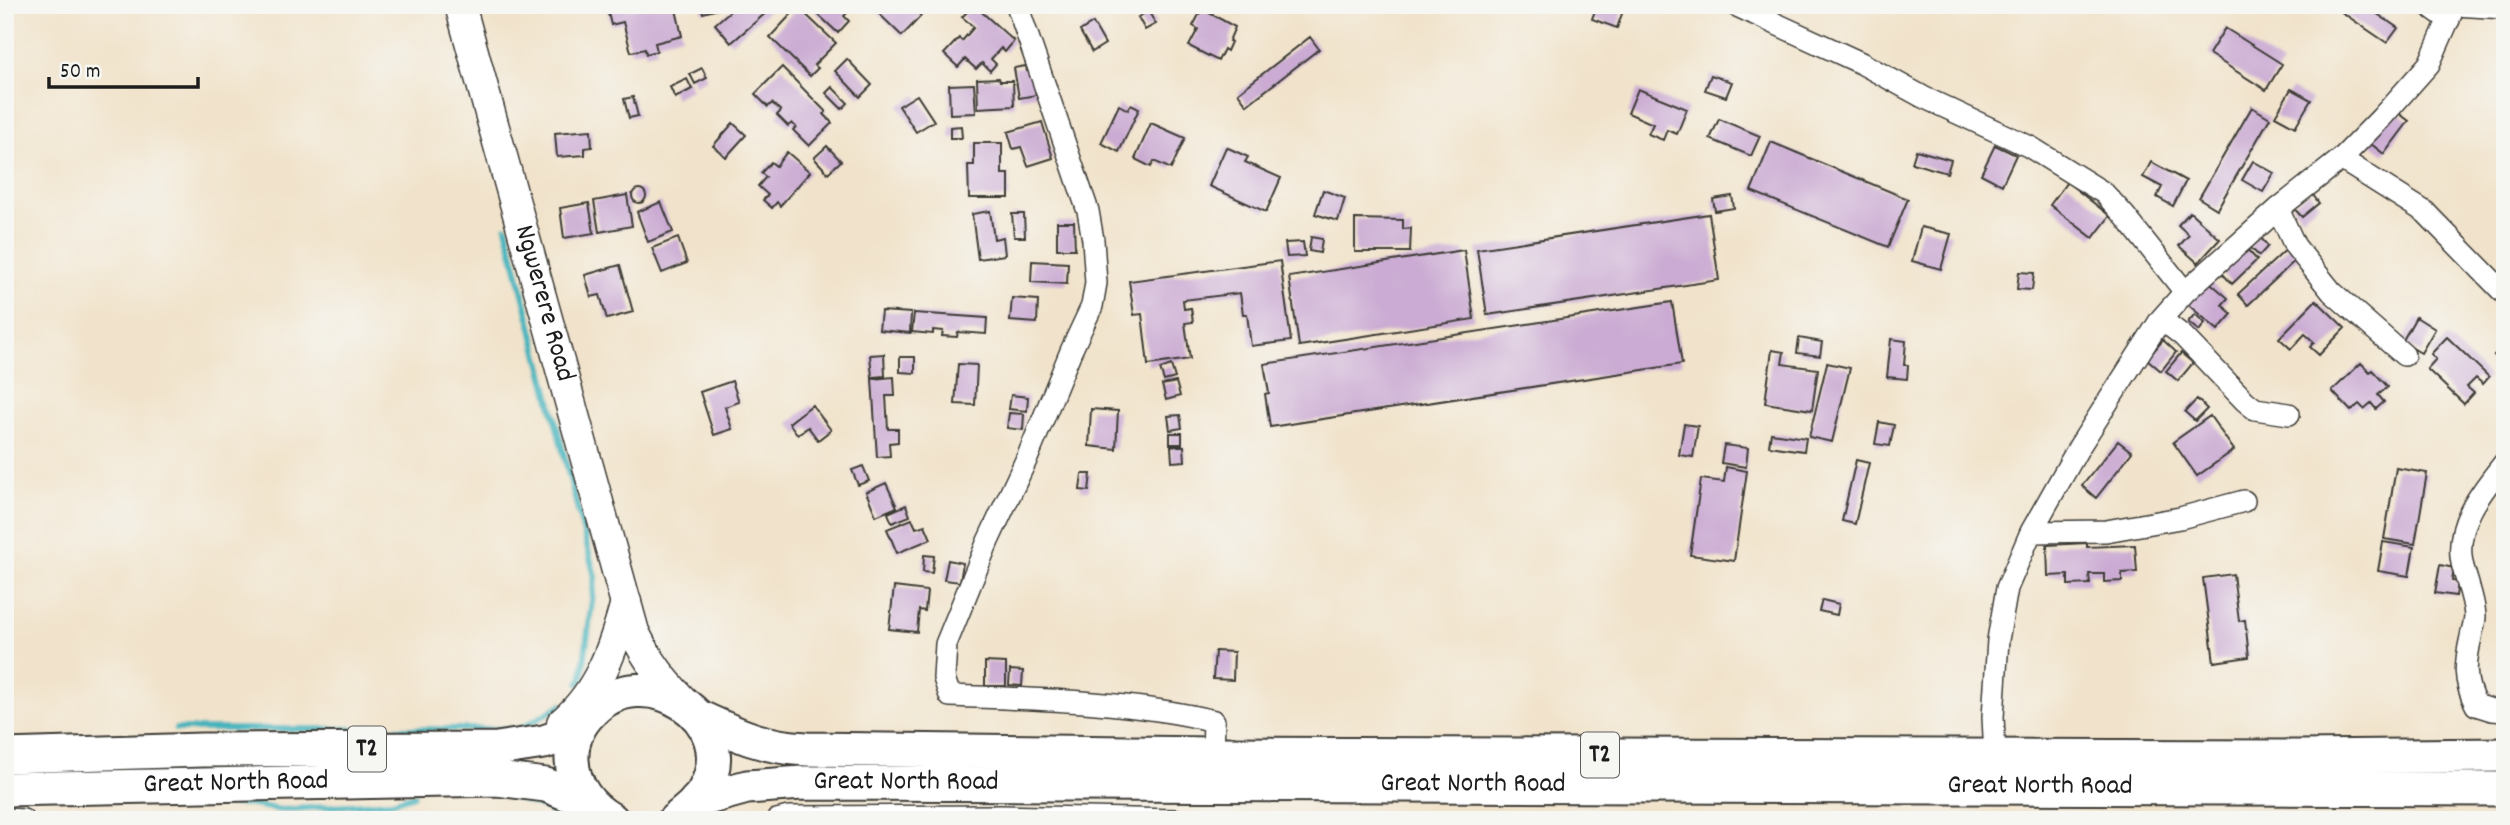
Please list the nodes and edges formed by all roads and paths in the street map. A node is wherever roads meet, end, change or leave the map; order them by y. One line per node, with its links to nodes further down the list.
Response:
1 (460, 5): 17 (main road, Ngwerere Road)
2 (1017, 5): 23 (street)
3 (1735, 5): 9 (street)
4 (2428, 5): 6 (street)
5 (2505, 8): 6 (street)
6 (2453, 10): 7 (street)
7 (2341, 159): 8 (street); 10 (street)
8 (2278, 209): 9 (street); 12 (street)
9 (2185, 292): 11 (street)
10 (2503, 292)
11 (2161, 319): 13 (street); 16 (street)
12 (2404, 355)
13 (2289, 414)
14 (2505, 462): 19 (street)
15 (2245, 501): 16 (street)
16 (2031, 532): 26 (street)
17 (626, 601): 18 (main road); 20 (main road, Ngwerere Road)
18 (597, 681): 21 (main road); 22 (main road)
19 (2505, 711)
20 (696, 713): 21 (main road, Great North Road); 23 (main road, Great North Road / T2); 29 (main road)
21 (580, 727): 22 (main road, Great North Road / T2); 30 (main road)
22 (539, 743): 25 (main road, Great North Road / T2)
23 (1213, 754): 26 (main road, Great North Road / T2)
24 (2505, 755): 26 (main road, Great North Road / T2)
25 (5, 756)
26 (1996, 756)
27 (5, 789): 30 (main road, Great North Road / T2)
28 (2505, 789): 29 (main road, Great North Road / T2)
29 (689, 811)
30 (603, 814)
31 (5, 819): 33 (street)
32 (853, 819): 34 (street); 35 (street)
33 (23, 820)
34 (778, 820)
35 (1175, 820)

